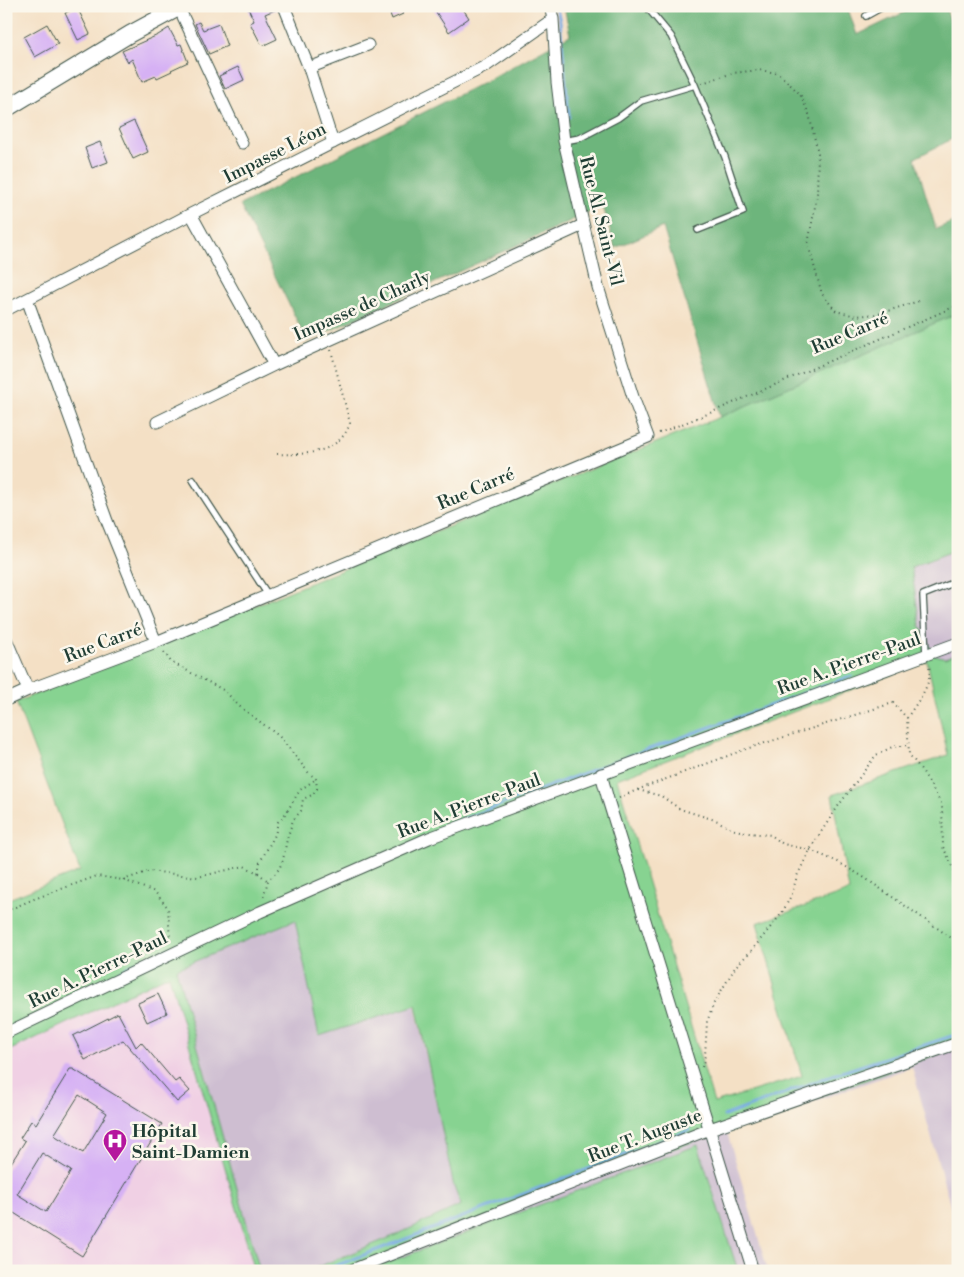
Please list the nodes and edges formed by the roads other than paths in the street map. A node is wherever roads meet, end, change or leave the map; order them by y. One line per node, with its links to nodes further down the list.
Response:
1 (284, 6): 9 (street)
2 (550, 6): 7 (street, Rue Al. Saint-Vil)
3 (646, 6): 10 (lane)
4 (884, 6): 6 (lane)
5 (181, 7): 11 (main road); 13 (street)
6 (866, 16)
7 (553, 19): 12 (street, Rue Al. Saint-Vil); 14 (street, Impasse Léon)
8 (368, 45): 9 (street)
9 (309, 68): 14 (street)
10 (695, 85): 12 (lane); 17 (lane)
11 (6, 109)
12 (564, 141): 16 (street, Rue Al. Saint-Vil)
13 (242, 143)
14 (333, 143): 15 (street, Impasse Léon)
15 (191, 214): 18 (street, Impasse Léon); 20 (street)
16 (583, 225): 20 (street, Impasse de Charly); 22 (street, Rue Al. Saint-Vil)
17 (698, 230)
18 (28, 299): 19 (street, Impasse Léon); 27 (street)
19 (6, 310)
20 (274, 366): 21 (street, Impasse de Charly)
21 (157, 422)
22 (648, 437): 25 (street, Rue Carré)
23 (194, 480): 25 (lane)
24 (958, 581): 29 (lane)
25 (268, 595): 27 (street, Rue Carré)
26 (6, 639): 30 (street)
27 (156, 642): 30 (street, Rue Carré)
28 (958, 643): 29 (street, Rue A. Pierre-Paul)
29 (926, 654): 32 (street, Rue A. Pierre-Paul)
30 (28, 690): 31 (street, Rue Carré)
31 (6, 700)
32 (601, 774): 33 (street, Rue A. Pierre-Paul); 35 (street)
33 (6, 1033)
34 (958, 1043): 35 (street, Rue T. Auguste)
35 (710, 1129): 36 (street, Rue T. Auguste); 37 (street)
36 (348, 1271)
37 (753, 1271)

